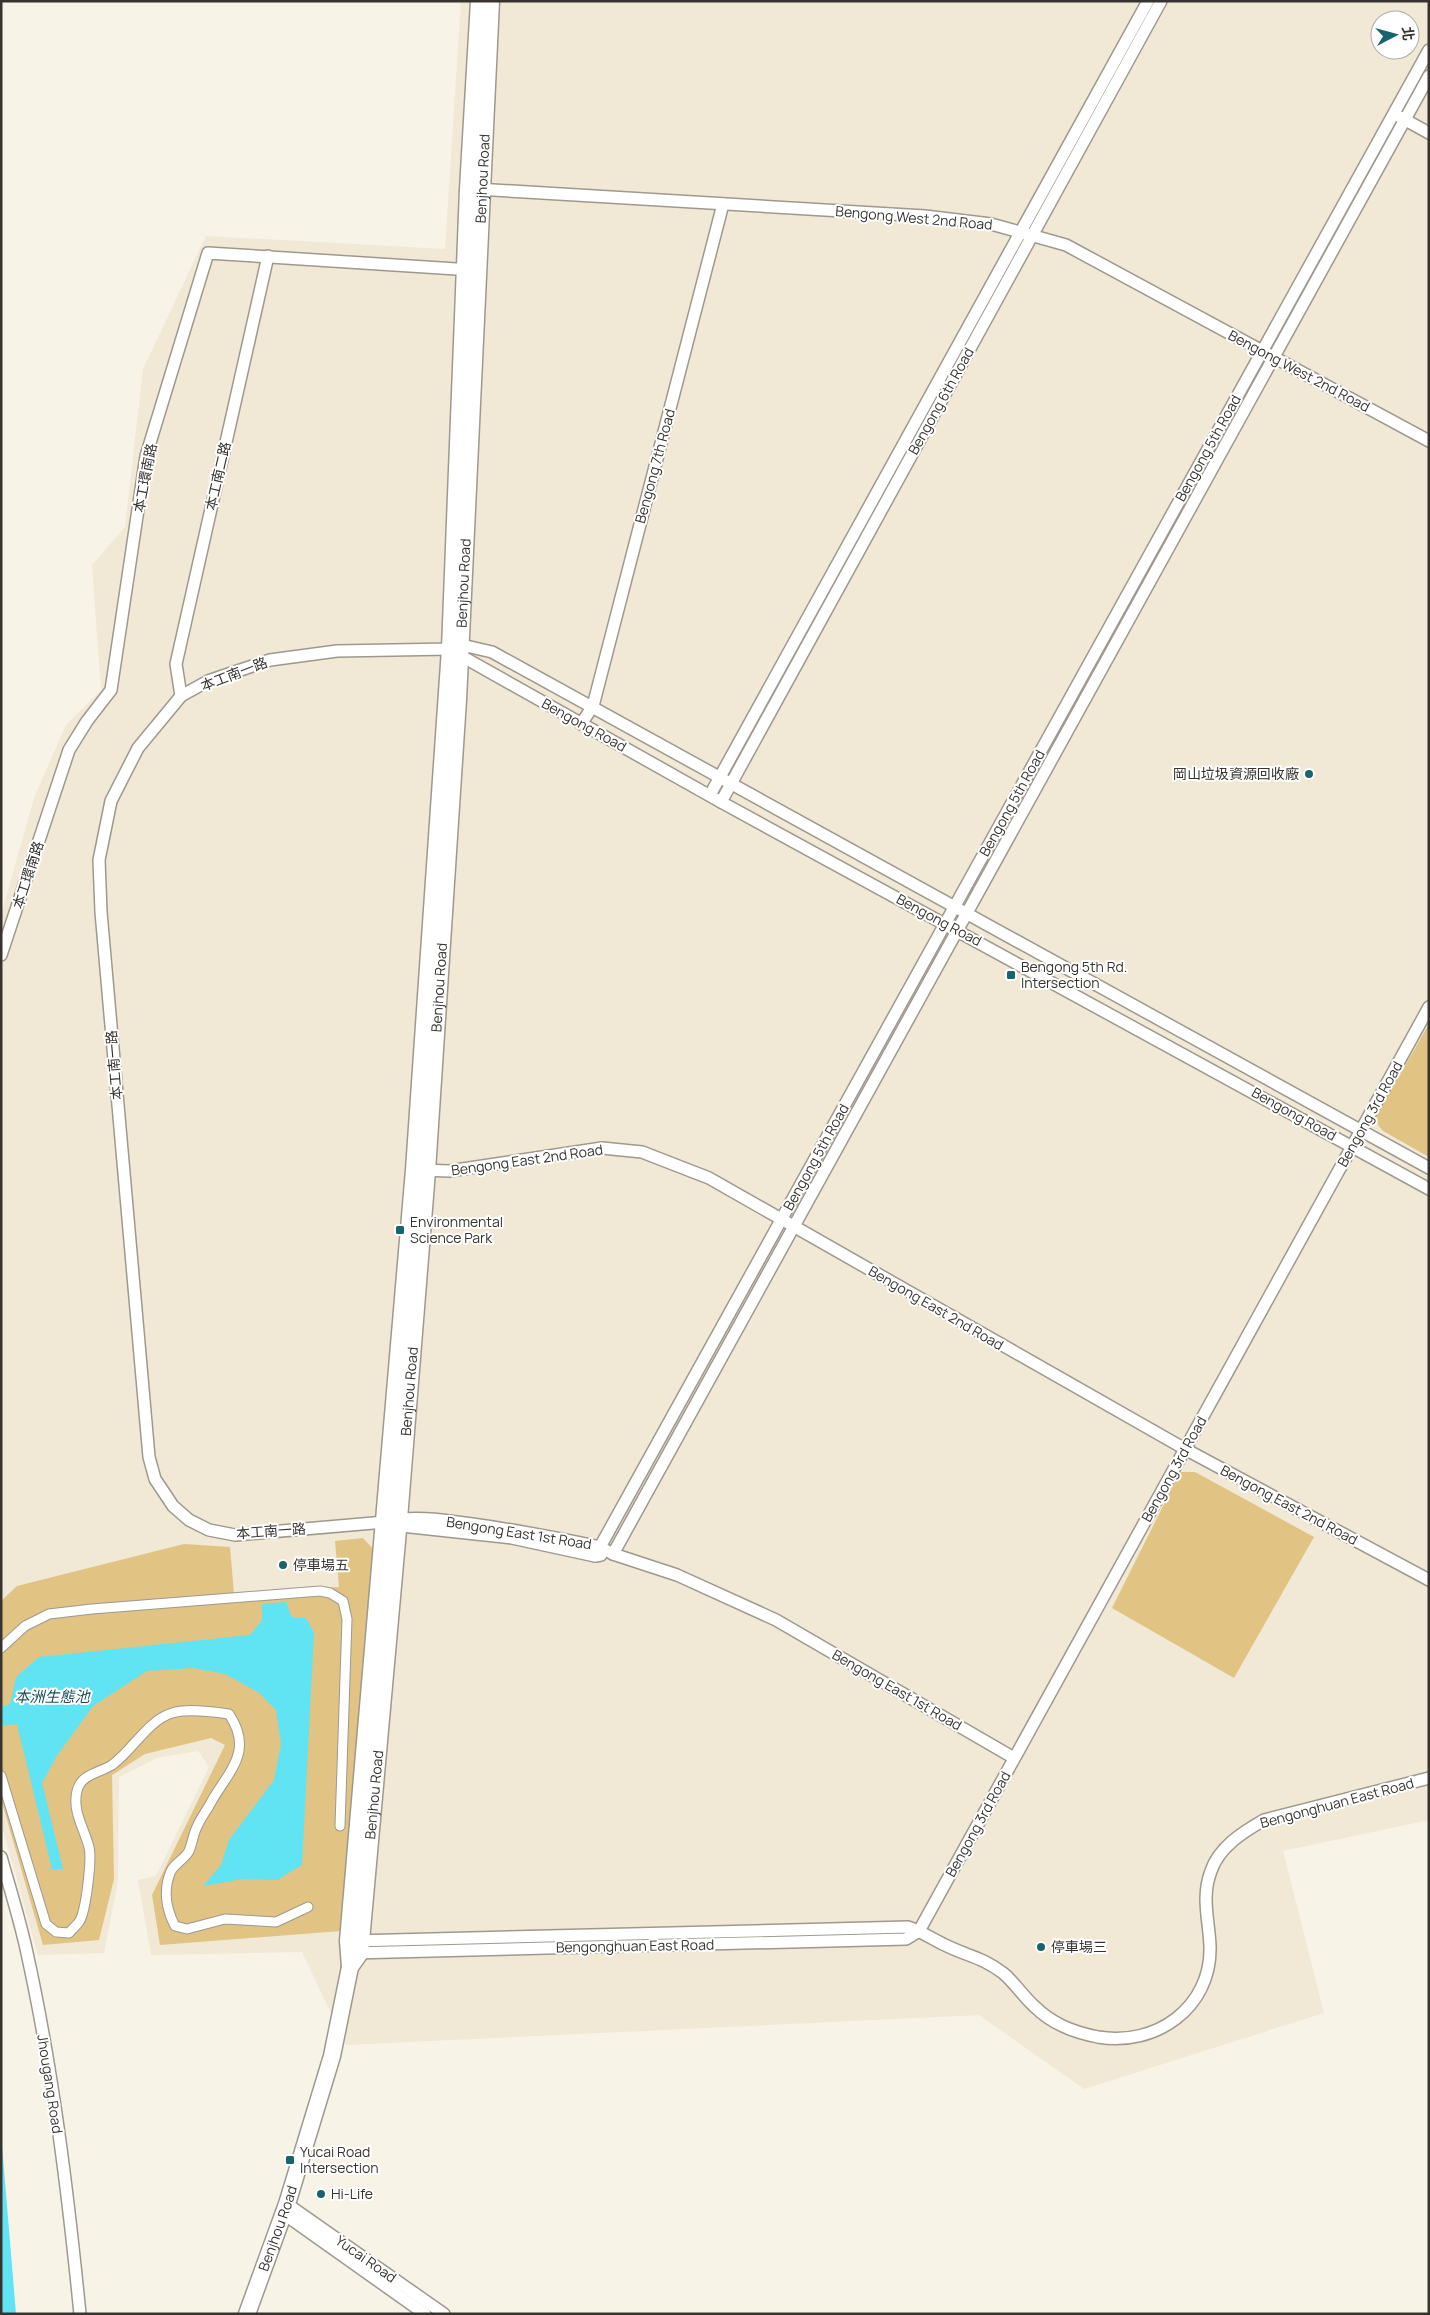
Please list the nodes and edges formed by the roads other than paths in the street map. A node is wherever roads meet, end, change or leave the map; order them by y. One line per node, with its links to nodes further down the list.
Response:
1 (479, 1): 10 (main road, Benjhou Road)
2 (491, 1): 10 (main road, Benjhou Road)
3 (1148, 1): 12 (street, Bengong 6th Road)
4 (1161, 1): 12 (street, Bengong 6th Road)
5 (1429, 50): 7 (street, Bengong 5th Road)
6 (1429, 76): 8 (street, Bengong 5th Road)
7 (1394, 113): 8 (street); 15 (street, Bengong 5th Road)
8 (1405, 119): 9 (street); 16 (street, Bengong 5th Road)
9 (1429, 133)
10 (475, 189): 11 (street, Bengong West 2nd Road); 14 (main road, Benjhou Road)
11 (723, 204): 12 (street, Bengong West 2nd Road); 20 (street, Bengong 7th Road)
12 (1026, 234): 15 (street, Bengong West 2nd Road); 22 (street, Bengong 6th Road); 23 (street, Bengong 6th Road)
13 (268, 256): 14 (street, 本工環南路); 19 (street, 本工南二路); 30 (street, 本工環南路)
14 (472, 270): 18 (main road, Benjhou Road)
15 (1262, 350): 16 (street, Bengong West 2nd Road); 26 (street, Bengong 5th Road)
16 (1273, 357): 17 (street, Bengong West 2nd Road); 27 (street, Bengong 5th Road)
17 (1429, 441)
18 (458, 650): 19 (street, 本工南一路); 20 (street, Bengong Road); 21 (street, Bengong Road); 35 (main road, Benjhou Road)
19 (181, 696): 40 (street, 本工南一路)
20 (593, 706): 21 (street, Bengong 7th Road); 22 (street, Bengong Road)
21 (581, 724): 24 (street, Bengong Road)
22 (719, 778): 23 (street, Bengong Road); 24 (street, Bengong 6th Road)
23 (731, 784): 25 (street, Bengong 6th Road); 26 (street, Bengong Road)
24 (710, 795): 25 (street, Bengong Road)
25 (721, 802): 28 (street, Bengong Road)
26 (954, 908): 27 (street, Bengong Road); 28 (street, Bengong 5th Road)
27 (965, 914): 29 (street, Bengong 5th Road); 32 (street, Bengong Road)
28 (945, 923): 29 (street, Bengong Road); 37 (street, Bengong 5th Road)
29 (957, 929): 33 (street, Bengong Road); 38 (street, Bengong 5th Road)
30 (1, 955)
31 (1429, 1008): 32 (street, Bengong 3rd Road)
32 (1361, 1131): 33 (street, Bengong 3rd Road); 34 (street, Bengong Road)
33 (1353, 1146): 36 (street, Bengong Road); 39 (street, Bengong 3rd Road)
34 (1429, 1168)
35 (420, 1170): 37 (street, Bengong East 2nd Road); 40 (main road, Benjhou Road)
36 (1429, 1189)
37 (781, 1220): 38 (street, Bengong East 2nd Road); 41 (street, Bengong 5th Road)
38 (792, 1227): 39 (street, Bengong East 2nd Road); 42 (street, Bengong 5th Road)
39 (1185, 1449): 43 (street, Bengong East 2nd Road); 45 (street, Bengong 3rd Road)
40 (394, 1523): 41 (street, Bengong East 1st Road); 52 (main road, Benjhou Road)
41 (598, 1551): 42 (street, Bengong East 1st Road)
42 (613, 1554): 45 (street, Bengong East 1st Road)
43 (1429, 1580)
44 (1, 1648): 48 (street)
45 (1014, 1758): 51 (street, Bengong 3rd Road)
46 (1, 1776): 50 (street)
47 (1429, 1778): 51 (street, Bengonghuan East Road)
48 (340, 1826)
49 (1, 1857): 54 (street, Jhougang Road)
50 (308, 1907)
51 (919, 1930): 52 (street, Bengonghuan East Road)
52 (354, 1951): 53 (main road, Benjhou Road)
53 (286, 2209): 55 (main road, Benjhou Road); 56 (street, Yucai Road); 57 (street, Yucai Road)
54 (80, 2314)
55 (247, 2314)
56 (425, 2314)
57 (444, 2314)

